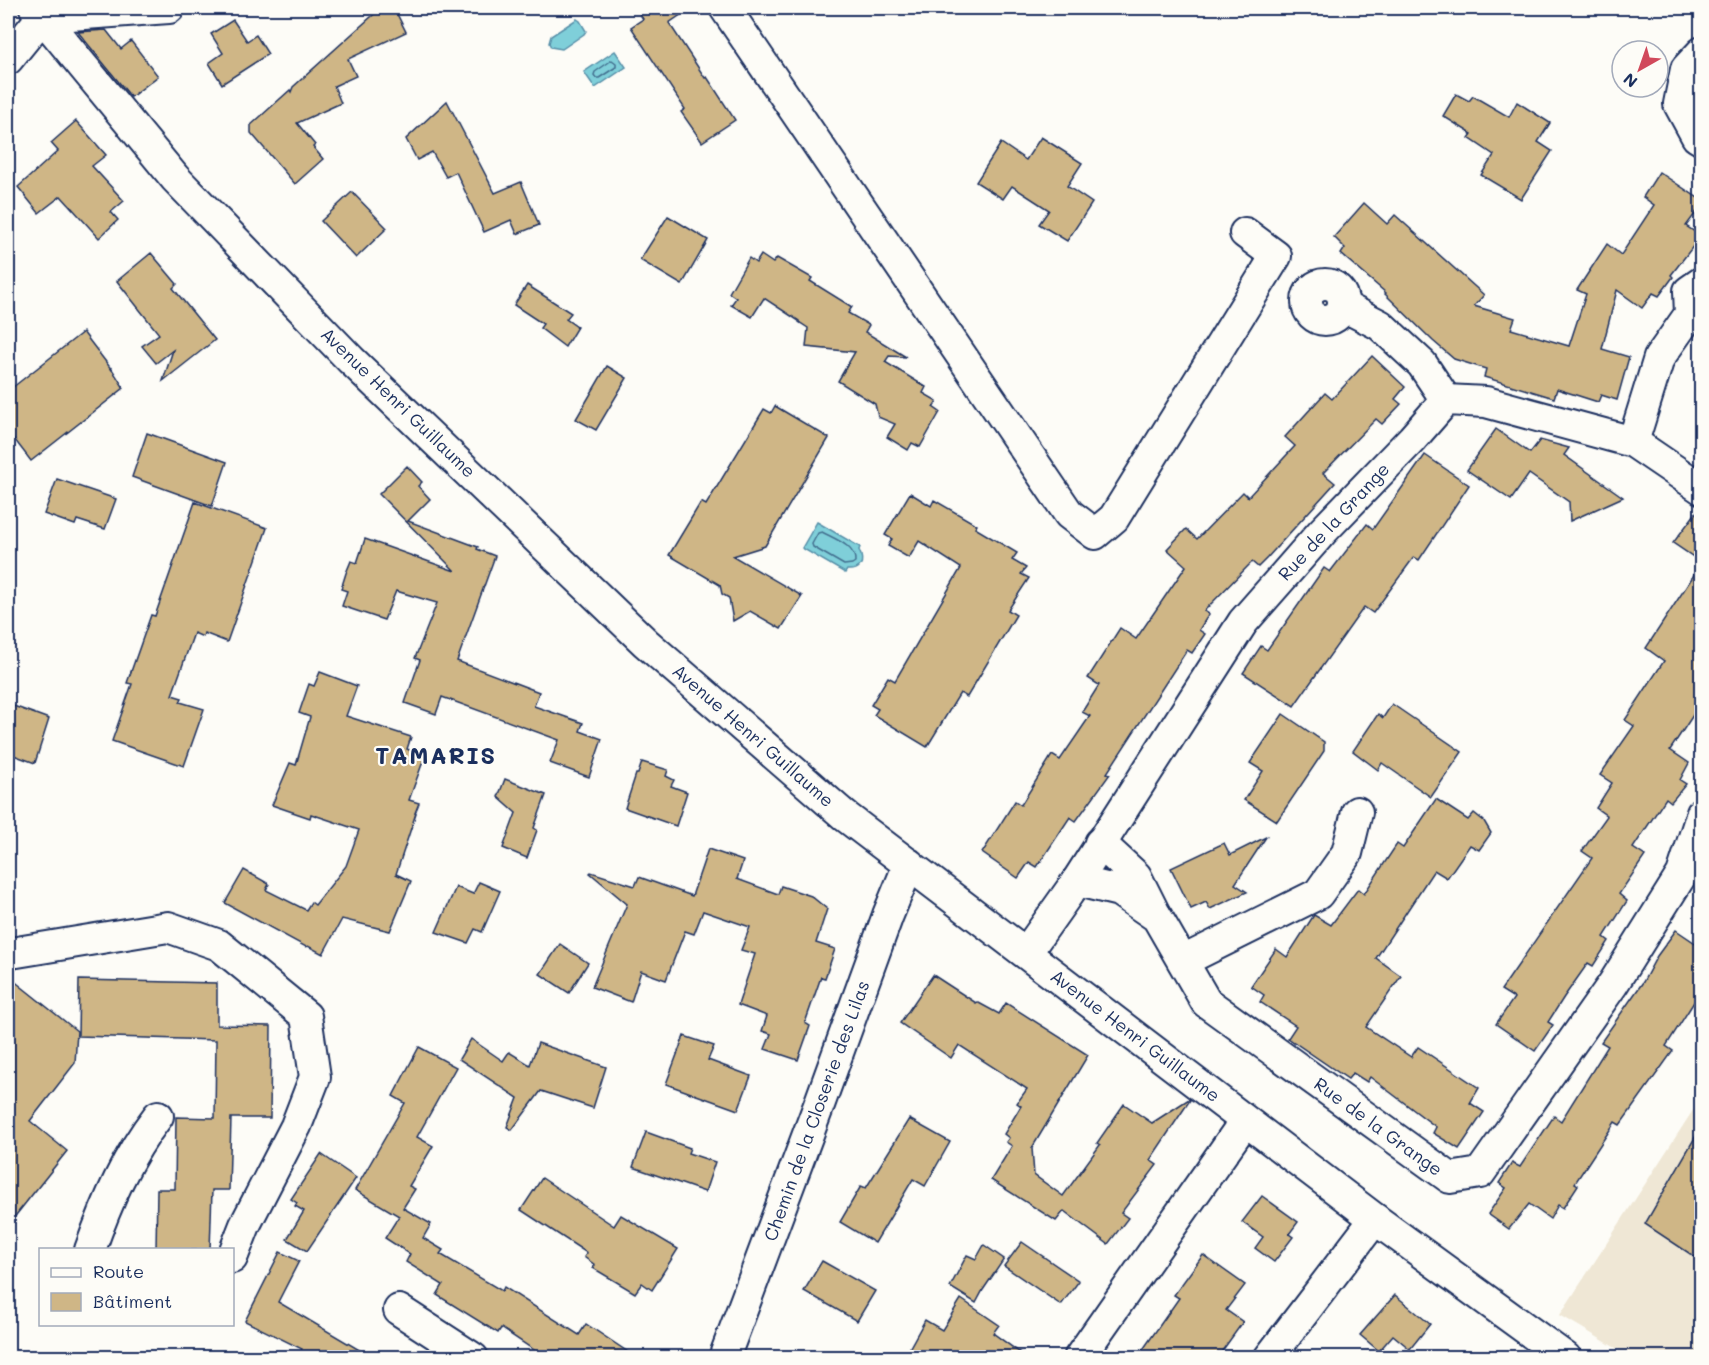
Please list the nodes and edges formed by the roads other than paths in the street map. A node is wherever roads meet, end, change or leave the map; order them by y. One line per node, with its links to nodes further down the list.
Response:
1 (169, 8): 3 (street)
2 (725, 8): 7 (street)
3 (38, 12): 5 (street); 17 (street, Avenue Henri Guillaume)
4 (1701, 52): 6 (street)
5 (8, 59)
6 (1701, 140)
7 (1245, 233)
8 (1701, 282): 10 (street)
9 (1343, 306): 11 (street)
10 (1696, 317): 12 (street)
11 (1446, 400): 12 (street); 16 (street, Rue de la Grange)
12 (1633, 442): 13 (street)
13 (1701, 489)
14 (1357, 812): 22 (street)
15 (1701, 813): 22 (street, Rue de la Grange)
16 (1100, 843): 18 (street, Rue de la Grange); 19 (street)
17 (909, 864): 21 (street, Avenue Henri Guillaume); 30 (street, Chemin de la Closerie des Lilas)
18 (1077, 881): 19 (street, Rue de la Grange); 21 (street, Rue de la Grange)
19 (1157, 917): 22 (street, Rue de la Grange)
20 (8, 952): 27 (street)
21 (1026, 953): 24 (street, Avenue Henri Guillaume)
22 (1183, 961)
23 (159, 1116): 26 (street)
24 (1245, 1121): 25 (street, Avenue Henri Guillaume); 31 (street)
25 (1375, 1219): 32 (street); 33 (street, Avenue Henri Guillaume)
26 (91, 1248)
27 (234, 1253)
28 (399, 1310): 29 (street)
29 (473, 1358)
30 (724, 1358)
31 (1079, 1358)
32 (1269, 1358)
33 (1566, 1358)

